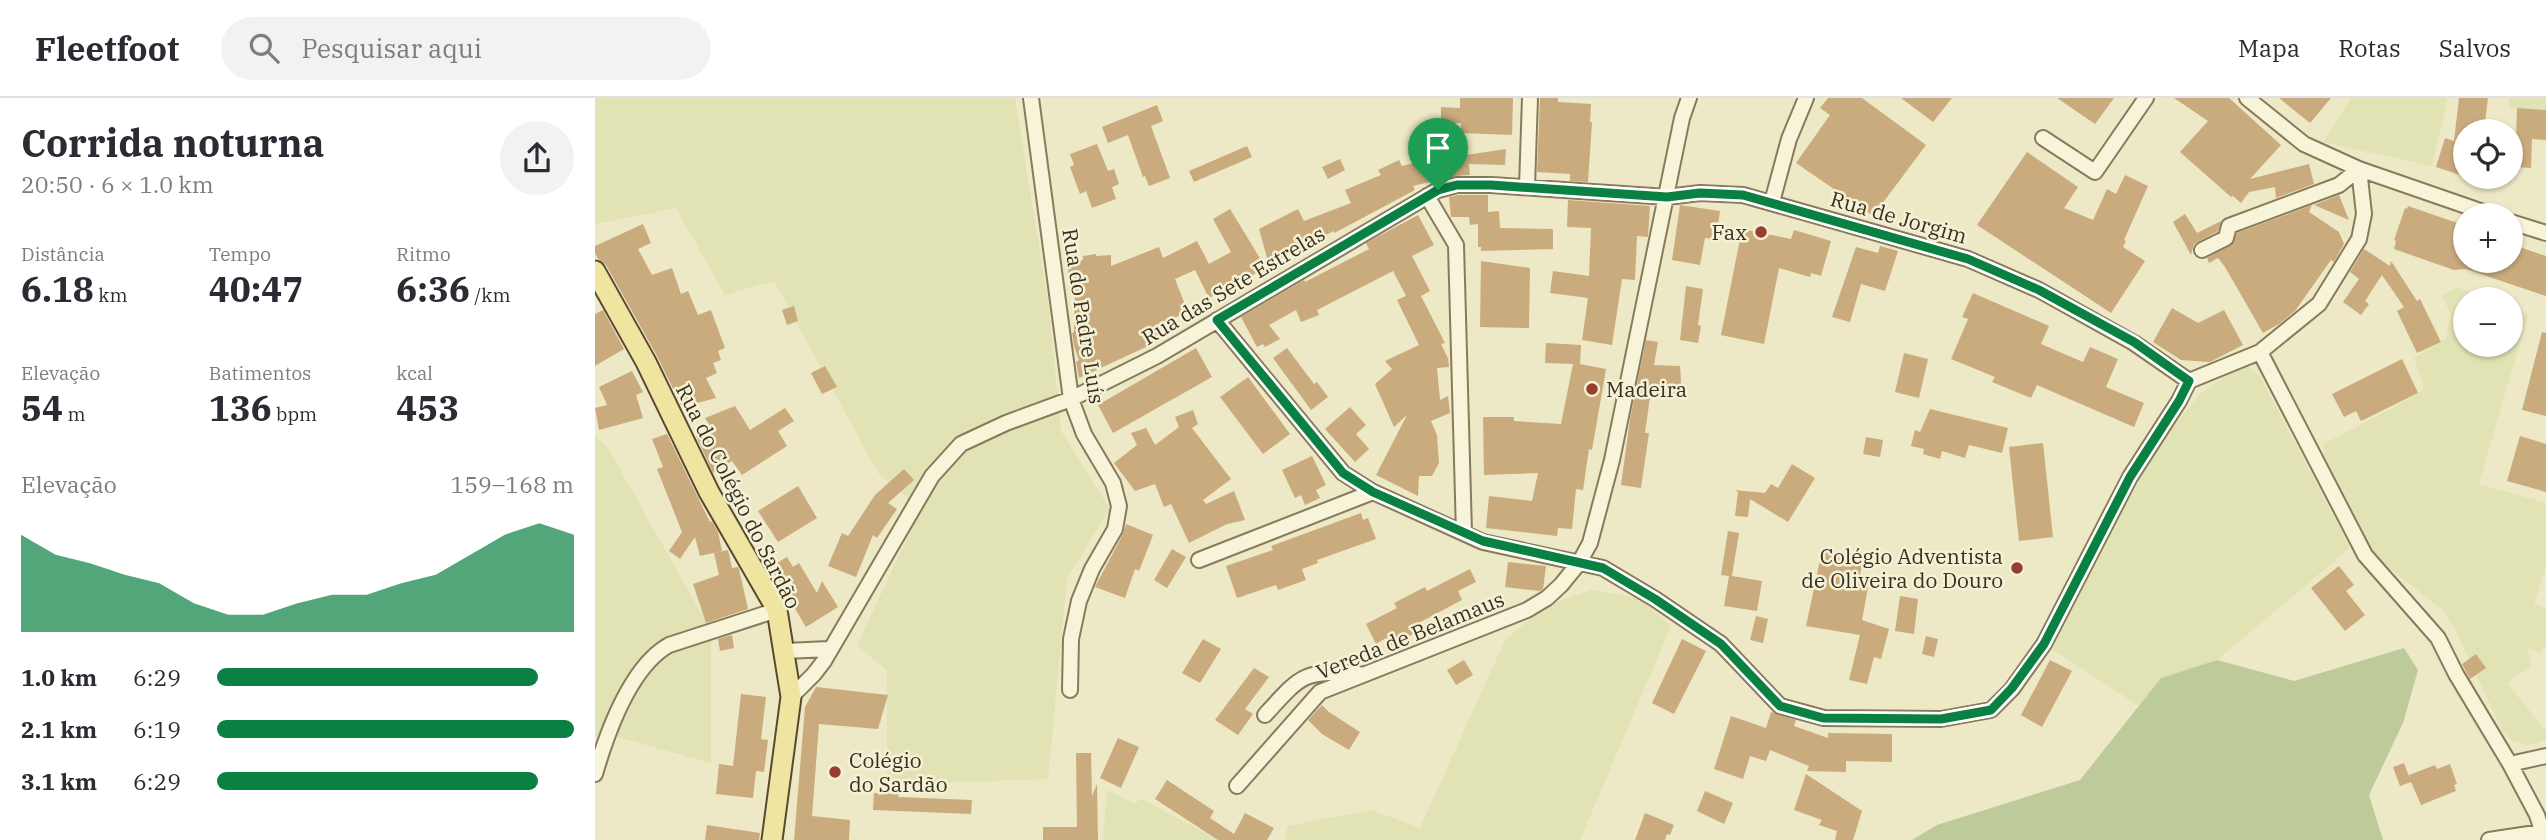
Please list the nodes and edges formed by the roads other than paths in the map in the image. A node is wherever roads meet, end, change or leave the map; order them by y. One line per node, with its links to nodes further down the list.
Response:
1 (1031, 98): 21 (street, Rua do Padre Luís)
2 (1530, 98): 9 (street)
3 (1689, 98): 11 (street, Vereda de Belamaus)
4 (1806, 98): 12 (street)
5 (2146, 98): 7 (street)
6 (2247, 98): 8 (street)
7 (2043, 138)
8 (2359, 169): 13 (street); 16 (street); 19 (street)
9 (1527, 187): 10 (street, Rua das Sete Estrelas); 11 (street, Rua das Sete Estrelas)
10 (1427, 196): 18 (street, Rua das Sete Estrelas); 23 (street)
11 (1667, 197): 12 (street, Rua das Sete Estrelas); 25 (street, Vereda de Belamaus)
12 (1772, 202): 20 (street, Rua de Jorgim)
13 (2457, 203)
14 (2523, 226): 15 (street)
15 (2546, 233)
16 (2202, 250)
17 (595, 271): 26 (main road, Rua do Colégio do Sardão)
18 (1217, 320): 21 (street, Rua das Sete Estrelas); 22 (street)
19 (2260, 352): 20 (street); 34 (street)
20 (2189, 381): 25 (street)
21 (1071, 399): 27 (street, Rua das Sete Estrelas); 30 (street, Rua do Padre Luís)
22 (1373, 492): 23 (street); 24 (street)
23 (1464, 533): 25 (street)
24 (1199, 560)
25 (1579, 563): 29 (street, Vereda de Belamaus)
26 (777, 610): 28 (main road, Rua do Colégio do Sardão); 35 (street)
27 (829, 649): 28 (street); 31 (street, Rua das Sete Estrelas)
28 (785, 652): 31 (main road, Rua do Colégio do Sardão)
29 (1364, 674): 32 (street); 36 (street, Vereda de Belamaus)
30 (1070, 690)
31 (791, 697): 38 (main road, Rua do Colégio do Sardão)
32 (1265, 715)
33 (2546, 756): 34 (street)
34 (2510, 764): 37 (street)
35 (595, 774)
36 (1237, 786)
37 (2543, 836): 39 (street)
38 (772, 840)
39 (2489, 840)

